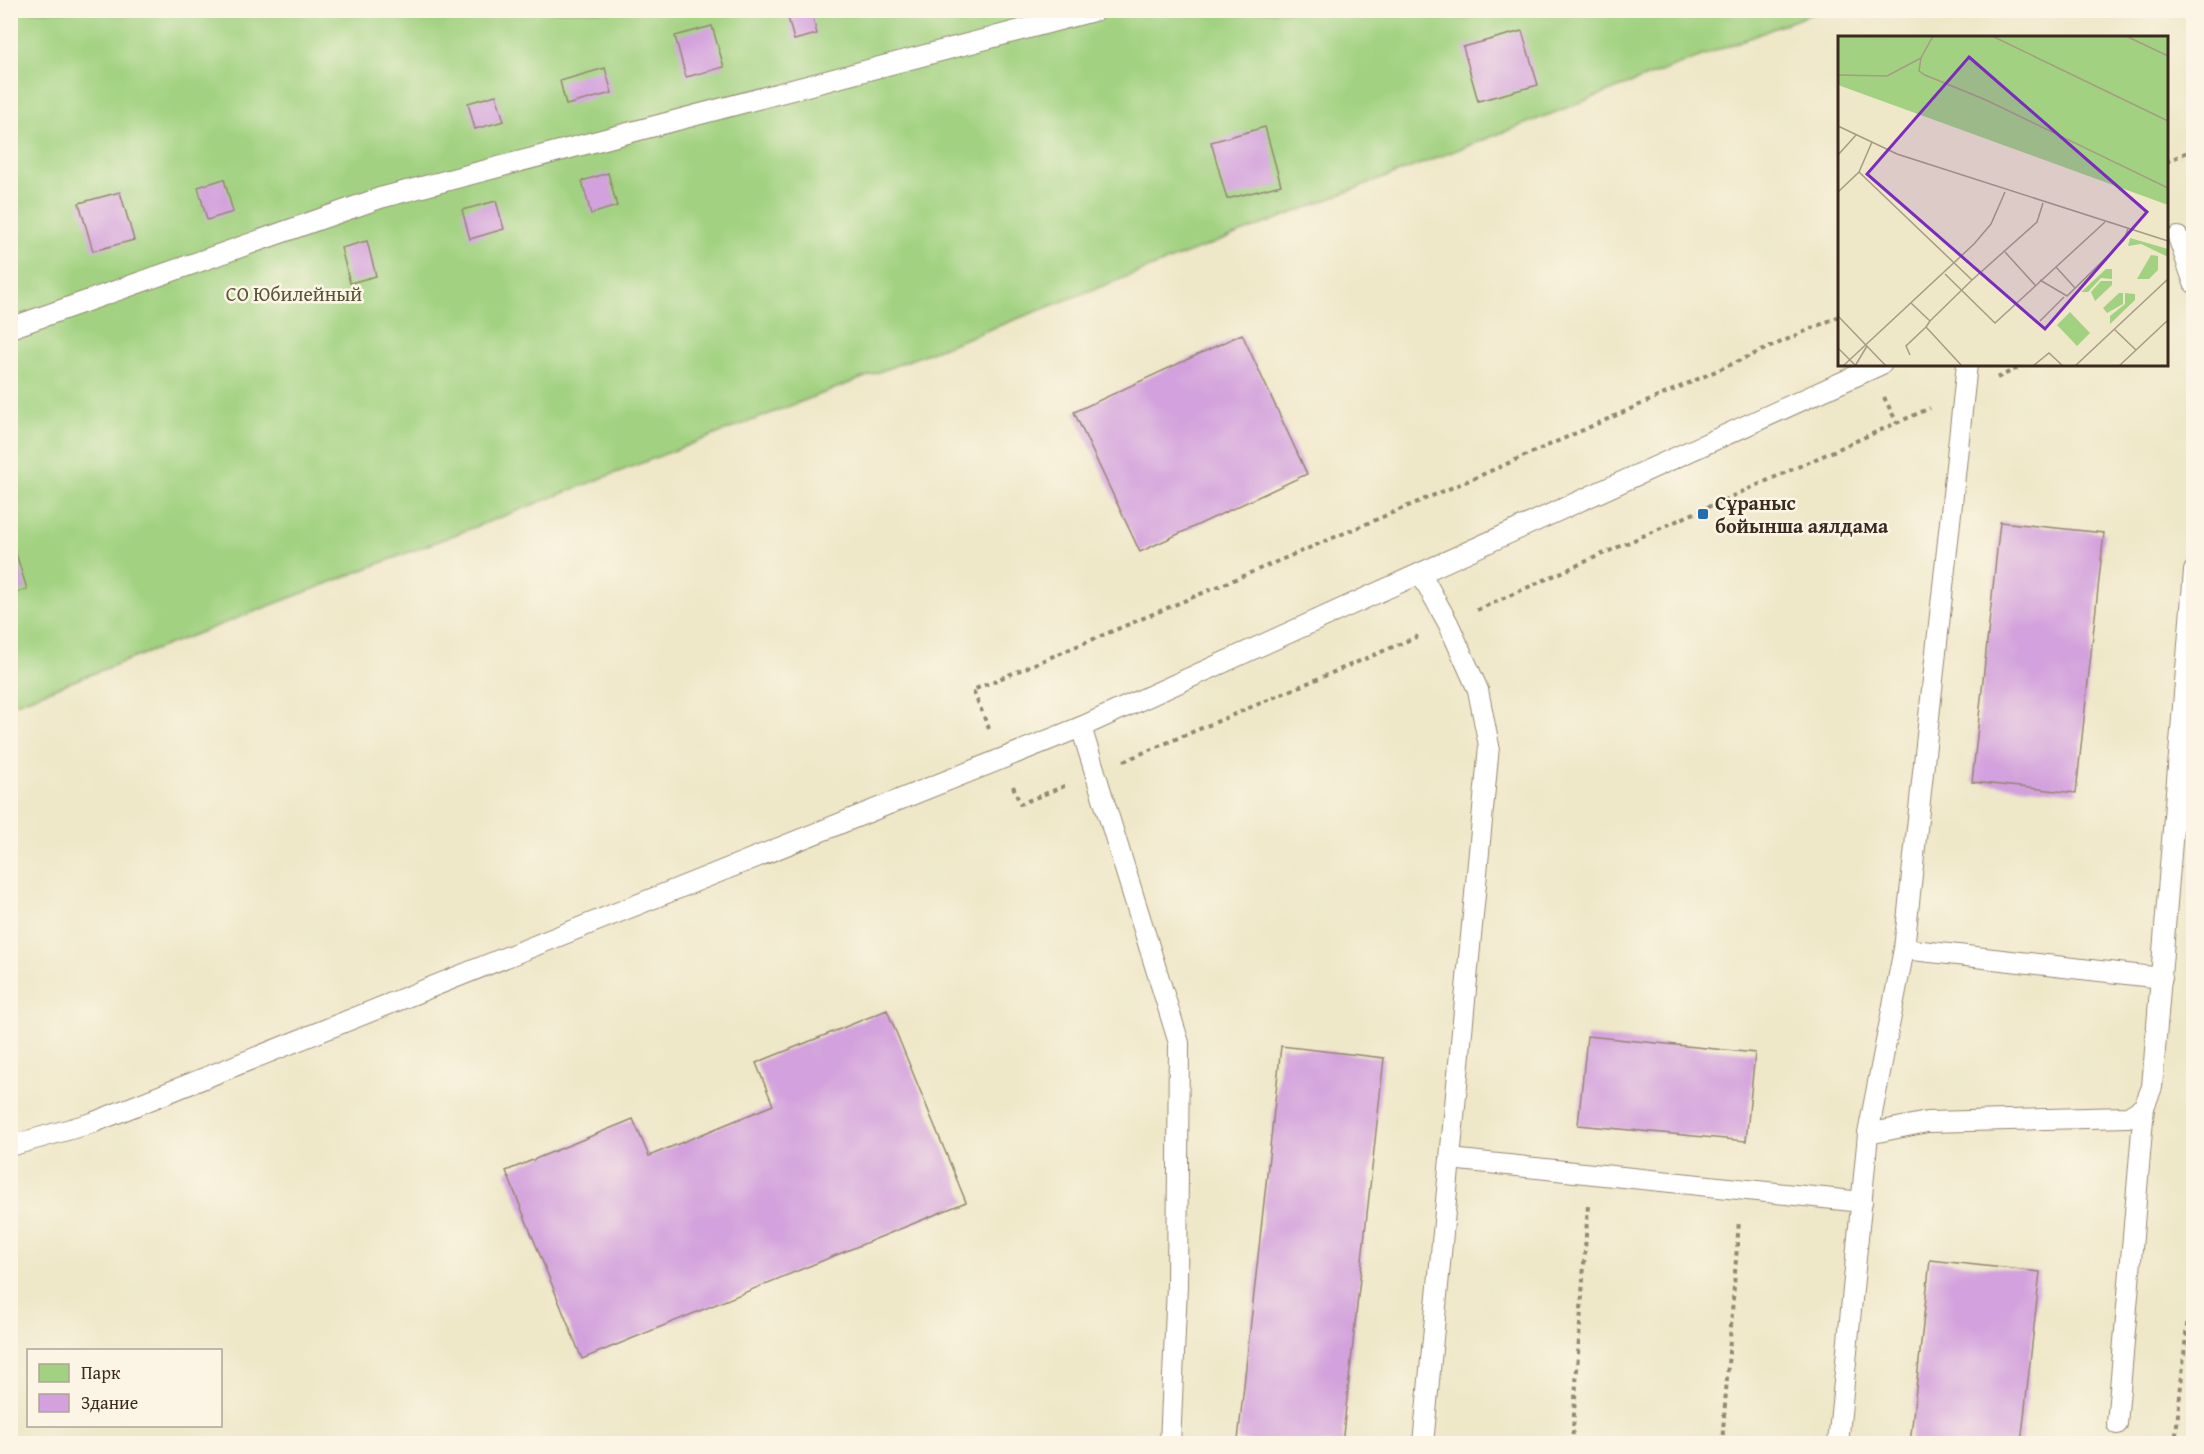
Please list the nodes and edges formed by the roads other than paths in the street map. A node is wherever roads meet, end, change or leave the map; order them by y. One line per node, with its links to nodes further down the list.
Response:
1 (1097, 10): 4 (lane)
2 (2179, 236): 3 (lane)
3 (2193, 283)
4 (10, 328)
5 (1878, 366): 8 (lane)
6 (1967, 366): 10 (lane)
7 (2193, 571): 11 (lane)
8 (1421, 574): 9 (lane); 15 (lane)
9 (1081, 727): 14 (lane); 18 (lane)
10 (1904, 949): 11 (lane); 13 (lane)
11 (2162, 978): 12 (lane)
12 (2144, 1107): 13 (lane); 17 (lane)
13 (1868, 1134): 16 (lane)
14 (10, 1146)
15 (1450, 1159): 16 (lane); 19 (lane)
16 (1862, 1202): 20 (lane)
17 (2117, 1424)
18 (1170, 1443)
19 (1423, 1443)
20 (1838, 1443)

